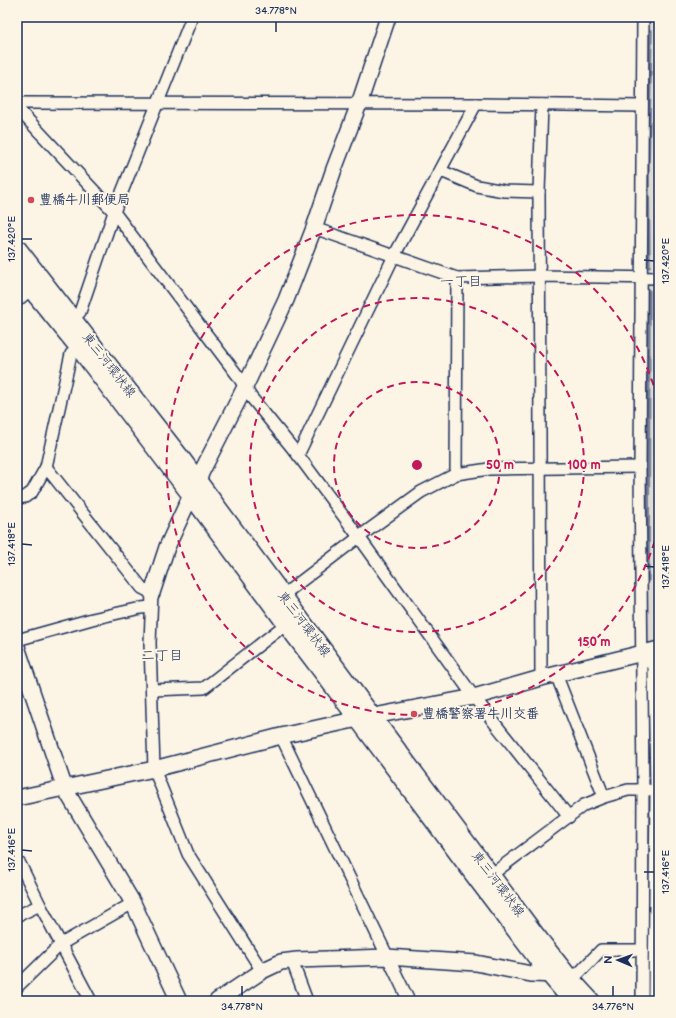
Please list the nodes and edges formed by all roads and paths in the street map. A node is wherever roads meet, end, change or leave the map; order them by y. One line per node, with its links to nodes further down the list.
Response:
1 (192, 17): 5 (street)
2 (388, 17): 6 (street)
3 (643, 17): 9 (street)
4 (17, 103): 5 (street)
5 (157, 103): 6 (street); 13 (street)
6 (359, 104): 7 (street); 14 (street)
7 (476, 104): 8 (street); 11 (street)
8 (542, 105): 9 (street); 12 (street)
9 (642, 106): 19 (street)
10 (17, 108): 13 (street)
11 (441, 171): 12 (street); 16 (street)
12 (539, 192): 18 (street)
13 (114, 212): 24 (street); 26 (street)
14 (314, 228): 16 (street); 26 (street)
15 (17, 248): 24 (main road, 東三河環状線)
16 (394, 256): 20 (street); 27 (street)
17 (17, 272): 22 (main road, 東三河環状線)
18 (540, 276): 19 (street); 20 (street); 29 (street)
19 (642, 277): 21 (street); 30 (street)
20 (457, 278): 31 (street)
21 (659, 278)
22 (31, 289): 23 (street); 25 (main road, 東三河環状線)
23 (17, 301)
24 (73, 319): 32 (main road, 東三河環状線)
25 (79, 348): 28 (street); 32 (main road, 東三河環状線)
26 (245, 387): 27 (street); 32 (street)
27 (298, 455): 34 (street)
28 (46, 467): 33 (street); 36 (street)
29 (540, 467): 30 (street); 31 (street); 43 (street)
30 (640, 467): 41 (street)
31 (456, 474): 34 (street)
32 (194, 488): 35 (main road, 東三河環状線); 36 (street); 37 (main road, 東三河環状線)
33 (17, 498)
34 (359, 537): 35 (street); 45 (street)
35 (283, 595): 46 (main road, 東三河環状線)
36 (151, 600): 38 (street); 44 (street)
37 (286, 624): 44 (street); 46 (main road, 東三河環状線)
38 (17, 640)
39 (17, 647): 49 (street)
40 (659, 649): 41 (street)
41 (642, 653): 42 (street); 50 (street); 51 (street)
42 (556, 674): 43 (street); 52 (street)
43 (540, 678): 45 (street)
44 (152, 690): 48 (street)
45 (474, 696): 46 (street); 54 (street)
46 (365, 717): 47 (street); 56 (main road, 東三河環状線)
47 (281, 736): 48 (street); 62 (street)
48 (154, 769): 49 (street); 64 (street)
49 (65, 789): 53 (street); 57 (street)
50 (643, 790): 51 (street); 52 (street); 61 (street)
51 (657, 790): 76 (street)
52 (604, 797): 54 (street)
53 (17, 798)
54 (569, 817): 56 (street)
55 (17, 864): 58 (street)
56 (485, 880): 65 (main road, 東三河環状線); 66 (main road, 東三河環状線)
57 (133, 903): 60 (street); 69 (street)
58 (40, 904): 59 (street); 60 (street)
59 (17, 916)
60 (61, 944): 67 (street); 68 (street)
61 (642, 950): 66 (street); 75 (street)
62 (388, 957): 63 (street); 65 (street); 72 (street)
63 (292, 961): 64 (street); 71 (street)
64 (262, 971): 70 (street)
65 (548, 974): 66 (street); 73 (main road, 東三河環状線)
66 (568, 976): 74 (main road, 東三河環状線)
67 (17, 987)
68 (91, 1001)
69 (179, 1001)
70 (217, 1001)
71 (307, 1001)
72 (409, 1001)
73 (572, 1001)
74 (591, 1001)
75 (642, 1001)
76 (654, 1001)

